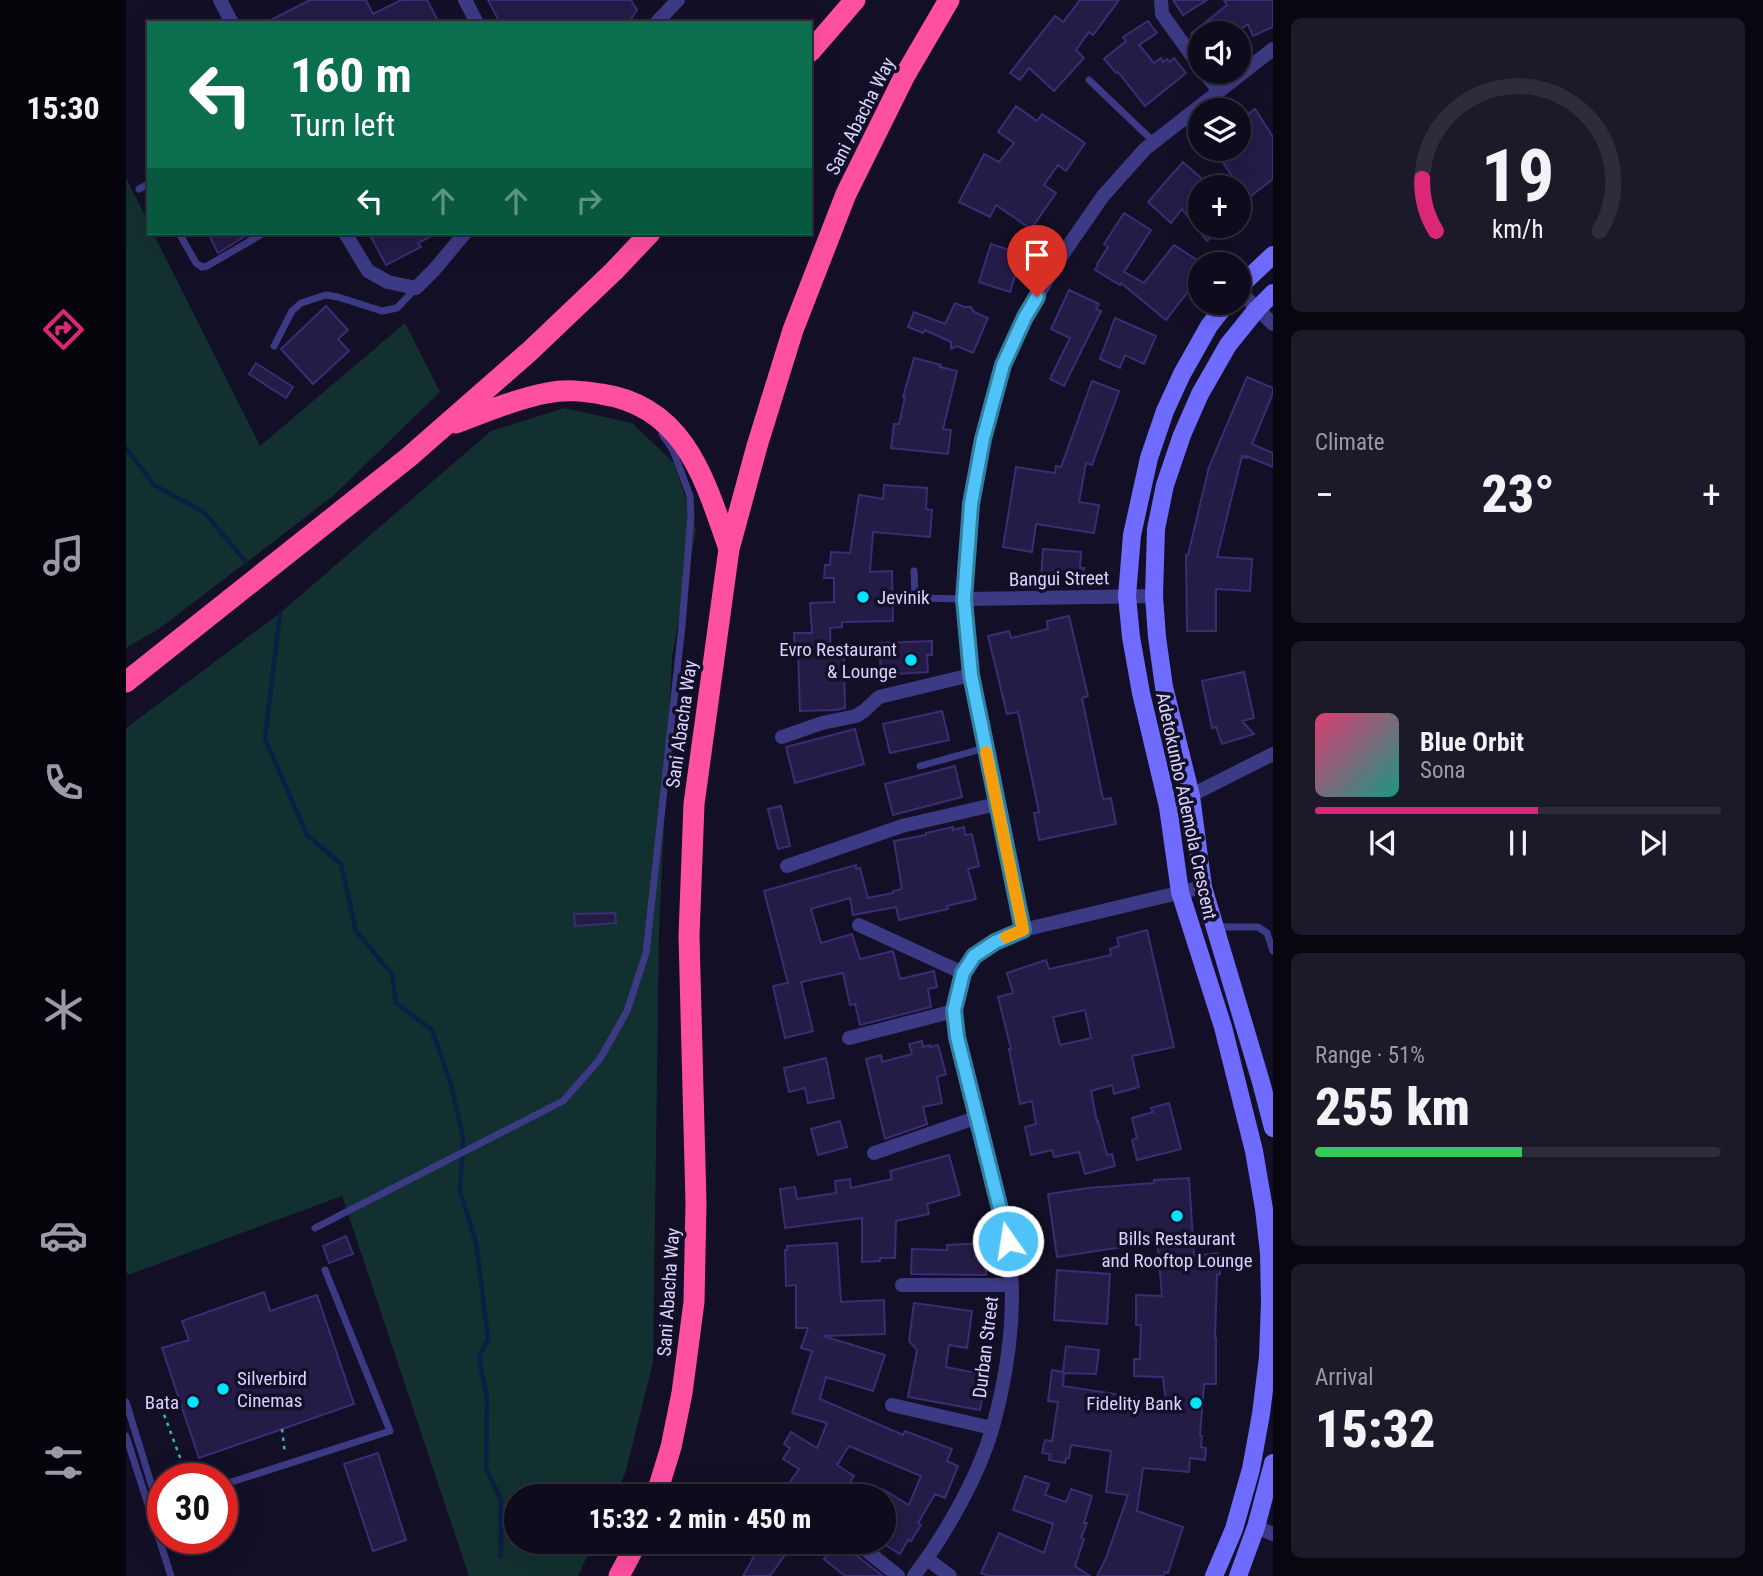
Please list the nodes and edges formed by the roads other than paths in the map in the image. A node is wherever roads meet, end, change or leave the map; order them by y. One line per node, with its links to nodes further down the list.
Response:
1 (220, 0): 7 (street)
2 (465, 0): 8 (street)
3 (855, 0): 11 (highway)
4 (948, 0): 35 (highway, Sani Abacha Way)
5 (1161, 0): 12 (street)
6 (674, 1): 9 (street)
7 (231, 21)
8 (476, 21)
9 (658, 21)
10 (1273, 49): 15 (street)
11 (812, 50)
12 (1188, 51)
13 (1089, 80): 16 (lane)
14 (1213, 84): 15 (street)
15 (1219, 91): 16 (street)
16 (1154, 142): 39 (street)
17 (147, 185): 18 (lane)
18 (139, 189)
19 (180, 235): 20 (lane)
20 (261, 235)
21 (346, 235): 26 (street)
22 (464, 235): 26 (street)
23 (648, 235): 34 (highway)
24 (1273, 255): 25 (main road)
25 (1251, 277)
26 (416, 288): 32 (lane)
27 (1273, 293): 29 (main road, Adetokunbo Ademola Crescent)
28 (1251, 302): 29 (street)
29 (1257, 309): 31 (street); 38 (main road, Adetokunbo Ademola Crescent)
30 (1218, 315): 37 (main road, Adetokunbo Ademola Crescent)
31 (1273, 324)
32 (274, 346)
33 (646, 410): 34 (highway); 35 (highway); 62 (lane)
34 (444, 427): 41 (highway)
35 (729, 549): 73 (highway, Sani Abacha Way)
36 (914, 571): 39 (lane)
37 (1127, 596): 38 (street, Bangui Street); 39 (street, Bangui Street); 48 (main road, Adetokunbo Ademola Crescent)
38 (1154, 596): 46 (main road, Adetokunbo Ademola Crescent)
39 (964, 599): 40 (street)
40 (971, 675): 42 (street); 43 (street)
41 (126, 682)
42 (782, 737)
43 (985, 748): 45 (lane); 47 (street)
44 (1273, 754): 46 (street)
45 (920, 766)
46 (1191, 796): 48 (street); 50 (main road, Adetokunbo Ademola Crescent)
47 (997, 804): 49 (street); 54 (street)
48 (1168, 807): 51 (main road, Adetokunbo Ademola Crescent)
49 (787, 866)
50 (1203, 887): 51 (street, Durban Street); 53 (main road, Adetokunbo Ademola Crescent)
51 (1180, 892): 54 (street, Durban Street); 84 (main road, Adetokunbo Ademola Crescent)
52 (859, 925): 56 (street)
53 (1216, 927): 55 (lane); 60 (main road, Adetokunbo Ademola Crescent)
54 (1023, 930): 56 (street, Durban Street)
55 (1273, 951)
56 (963, 973): 57 (street, Durban Street)
57 (954, 1011): 58 (street); 59 (street, Durban Street)
58 (849, 1038)
59 (978, 1117): 61 (street); 65 (street, Durban Street)
60 (1273, 1128)
61 (874, 1153)
62 (315, 1228)
63 (325, 1270): 72 (lane)
64 (902, 1285): 65 (street)
65 (1012, 1285): 68 (street, Durban Street)
66 (126, 1402): 71 (lane)
67 (892, 1405): 68 (street)
68 (992, 1428): 78 (street, Durban Street)
69 (126, 1436): 79 (lane)
70 (1273, 1462): 74 (main road)
71 (147, 1470)
72 (238, 1480)
73 (660, 1484)
74 (1256, 1527): 75 (street); 85 (main road)
75 (1273, 1534)
76 (631, 1554): 80 (highway)
77 (871, 1554): 81 (street)
78 (927, 1559): 82 (street, Durban Street); 83 (street)
79 (171, 1576)
80 (619, 1576)
81 (898, 1576)
82 (914, 1576)
83 (950, 1576)
84 (1214, 1576)
85 (1238, 1576)

